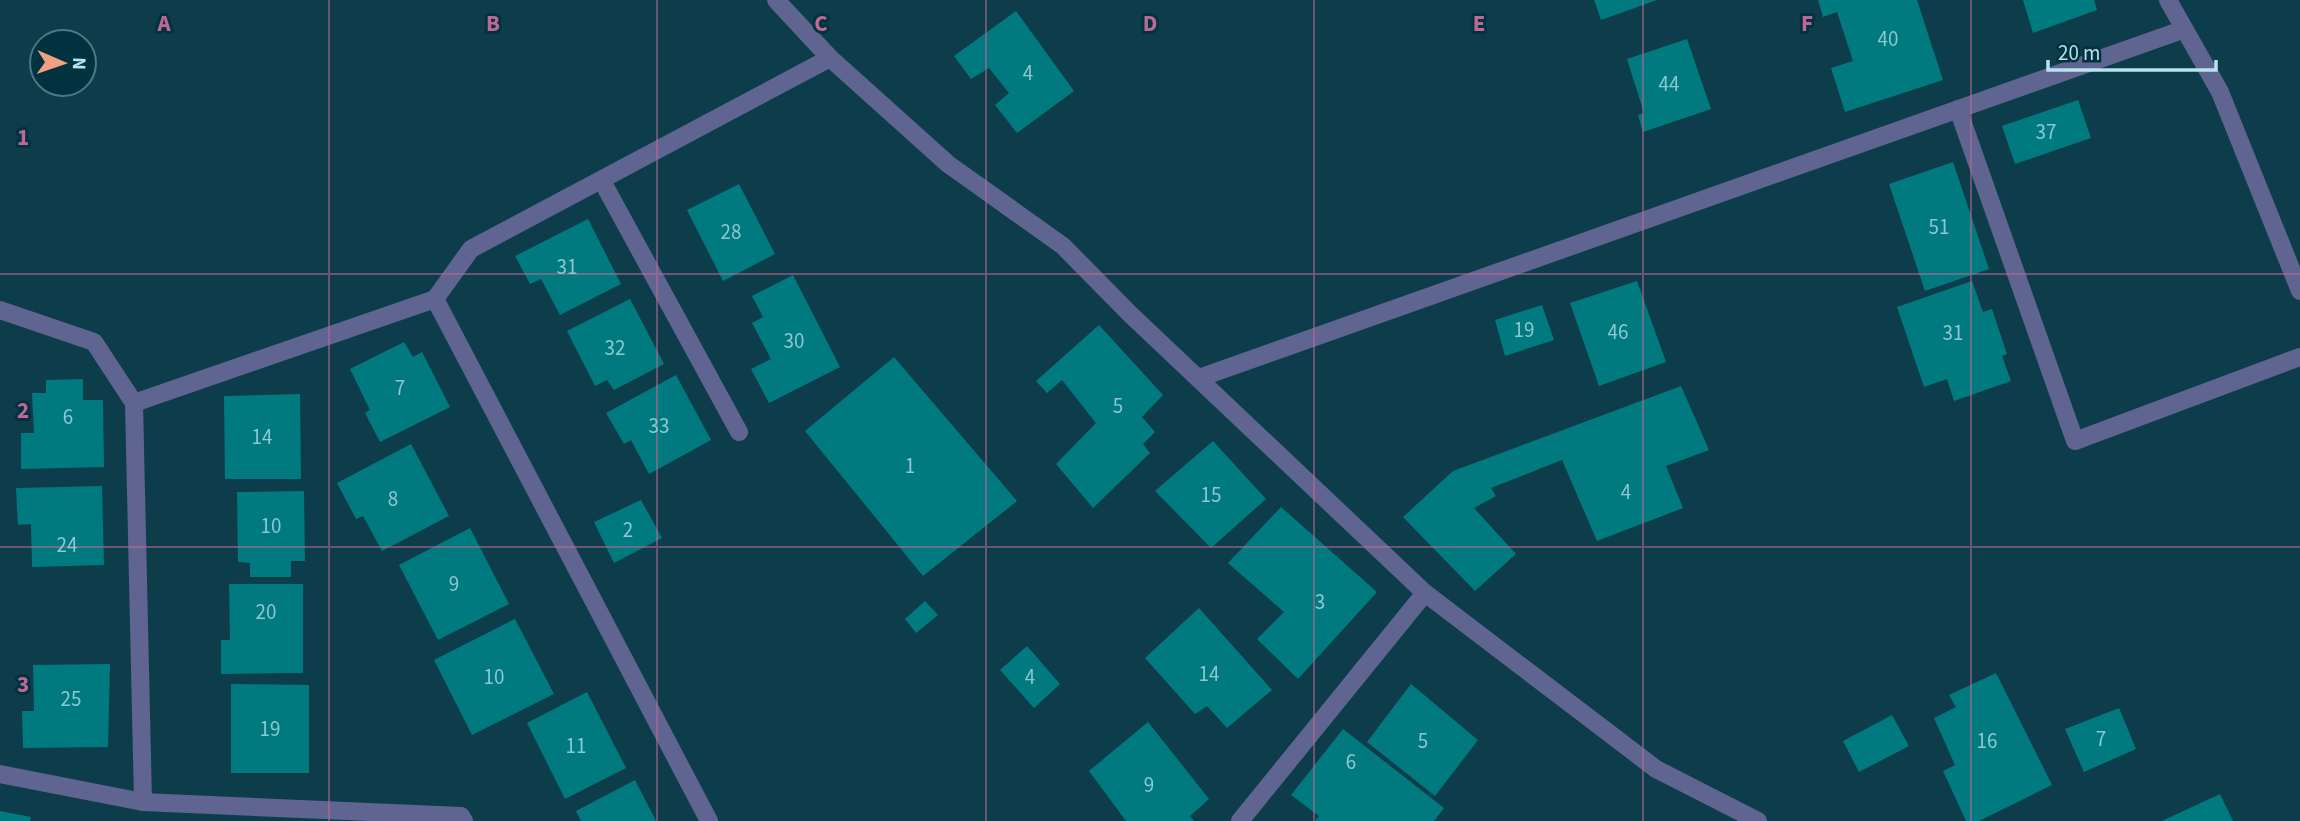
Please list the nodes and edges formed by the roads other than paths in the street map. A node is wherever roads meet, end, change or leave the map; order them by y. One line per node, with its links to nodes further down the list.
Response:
1 (776, 0): 4 (street)
2 (2168, 0): 3 (street)
3 (2182, 30): 5 (street); 7 (street)
4 (830, 58): 6 (street); 11 (street)
5 (1958, 109): 10 (street); 11 (street)
6 (602, 181): 8 (street); 13 (street)
7 (2300, 291)
8 (435, 299): 12 (street); 18 (street)
9 (0, 310): 12 (street)
10 (2300, 357)
11 (1199, 378): 14 (street)
12 (134, 403): 16 (street)
13 (739, 432)
14 (1425, 593): 19 (street); 20 (street)
15 (0, 774): 16 (street)
16 (143, 802): 17 (street)
17 (464, 821)
18 (709, 821)
19 (1240, 821)
20 (1758, 821)

